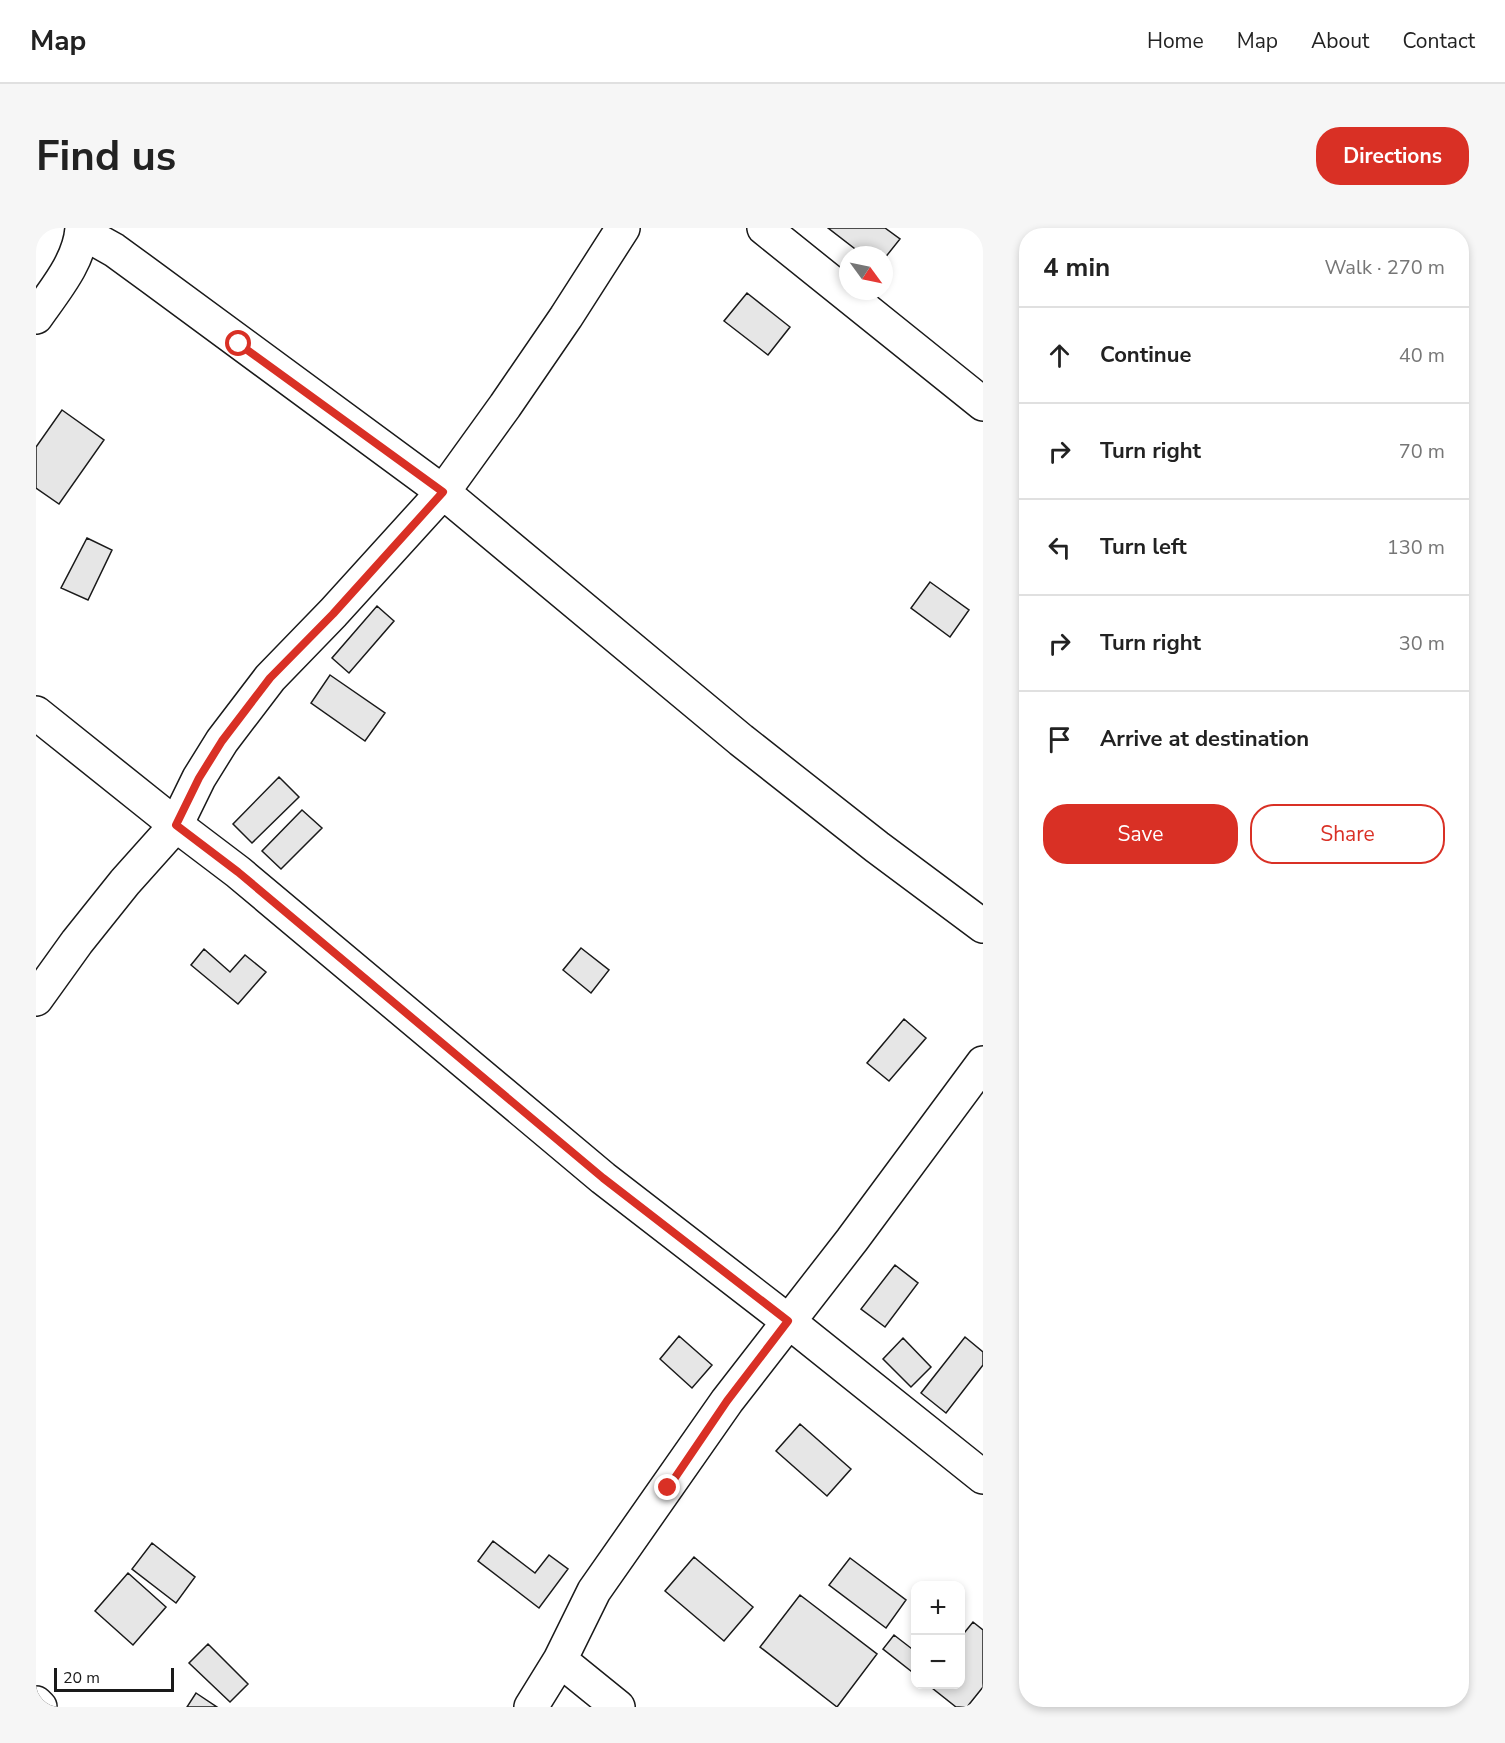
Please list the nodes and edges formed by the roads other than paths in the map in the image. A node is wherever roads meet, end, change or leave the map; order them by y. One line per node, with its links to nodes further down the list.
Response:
1 (623, 228): 6 (street)
2 (764, 228): 5 (street)
3 (82, 230): 4 (street); 6 (street)
4 (36, 316)
5 (983, 404)
6 (443, 492): 8 (street); 9 (street)
7 (36, 713): 8 (street)
8 (176, 825): 10 (street); 12 (street)
9 (983, 926)
10 (36, 999)
11 (983, 1063): 12 (street)
12 (788, 1321): 13 (street); 14 (street)
13 (983, 1478)
14 (560, 1660): 17 (street); 18 (street)
15 (36, 1703): 16 (street)
16 (40, 1707)
17 (531, 1707)
18 (618, 1707)

